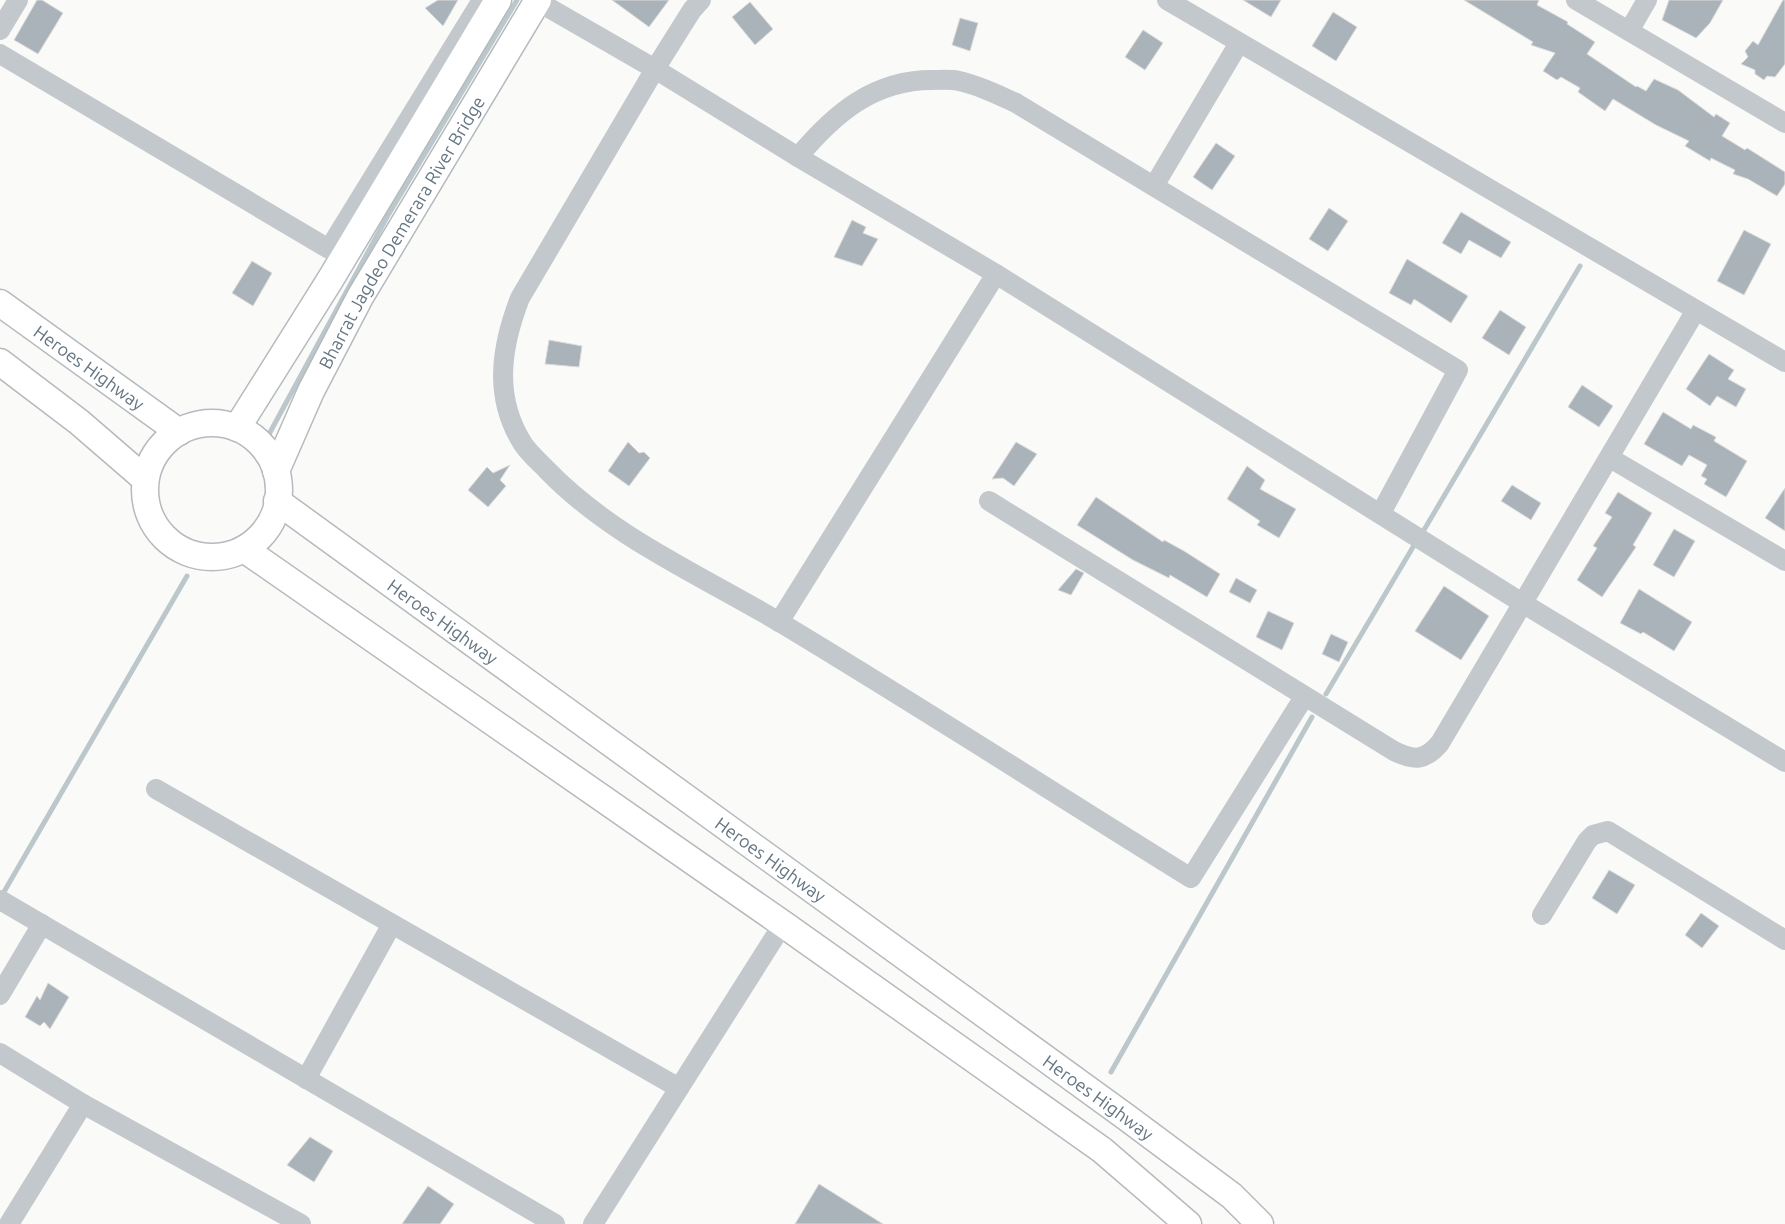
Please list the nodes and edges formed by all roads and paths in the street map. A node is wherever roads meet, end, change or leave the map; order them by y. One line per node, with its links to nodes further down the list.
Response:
1 (18, 0): 9 (street)
2 (482, 0): 12 (street)
3 (498, 0): 22 (main road, Bharrat Jagdeo Demerara River Bridge)
4 (701, 0): 13 (street)
5 (1167, 0): 11 (street)
6 (1576, 0): 10 (street)
7 (1647, 0): 10 (street)
8 (537, 1): 13 (street); 25 (main road, Bharrat Jagdeo Demerara River Bridge)
9 (0, 30)
10 (1628, 31): 14 (street)
11 (1239, 43): 16 (street); 19 (street)
12 (0, 54)
13 (655, 69): 15 (street); 33 (street)
14 (1785, 123)
15 (798, 157): 16 (street); 17 (street)
16 (1154, 186): 29 (street)
17 (996, 274): 29 (street); 33 (street)
18 (0, 303): 23 (main road, Heroes Highway)
19 (1696, 310): 21 (street); 24 (street)
20 (0, 362): 26 (main road)
21 (1785, 362)
22 (237, 428): 23 (main road); 25 (main road)
23 (179, 432): 26 (main road)
24 (1610, 458): 31 (street); 32 (street)
25 (276, 471): 27 (main road)
26 (146, 479): 30 (main road)
27 (277, 501): 30 (main road); 53 (main road, Heroes Highway)
28 (989, 501): 34 (street)
29 (1381, 513): 32 (street)
30 (244, 549): 41 (main road)
31 (1785, 562)
32 (1524, 604): 34 (street); 35 (street)
33 (779, 622): 34 (street)
34 (1304, 697)
35 (1785, 762)
36 (156, 789): 40 (street)
37 (0, 900): 39 (street)
38 (1542, 915): 42 (street)
39 (34, 919): 43 (street); 45 (street)
40 (392, 924): 45 (street); 46 (street)
41 (783, 924): 46 (street); 52 (main road)
42 (1785, 940)
43 (0, 995)
44 (0, 1053): 47 (street)
45 (306, 1079): 50 (street)
46 (679, 1088): 51 (street)
47 (83, 1104): 48 (street); 49 (street)
48 (9, 1224)
49 (301, 1224)
50 (555, 1224)
51 (593, 1224)
52 (1188, 1224)
53 (1260, 1224)

